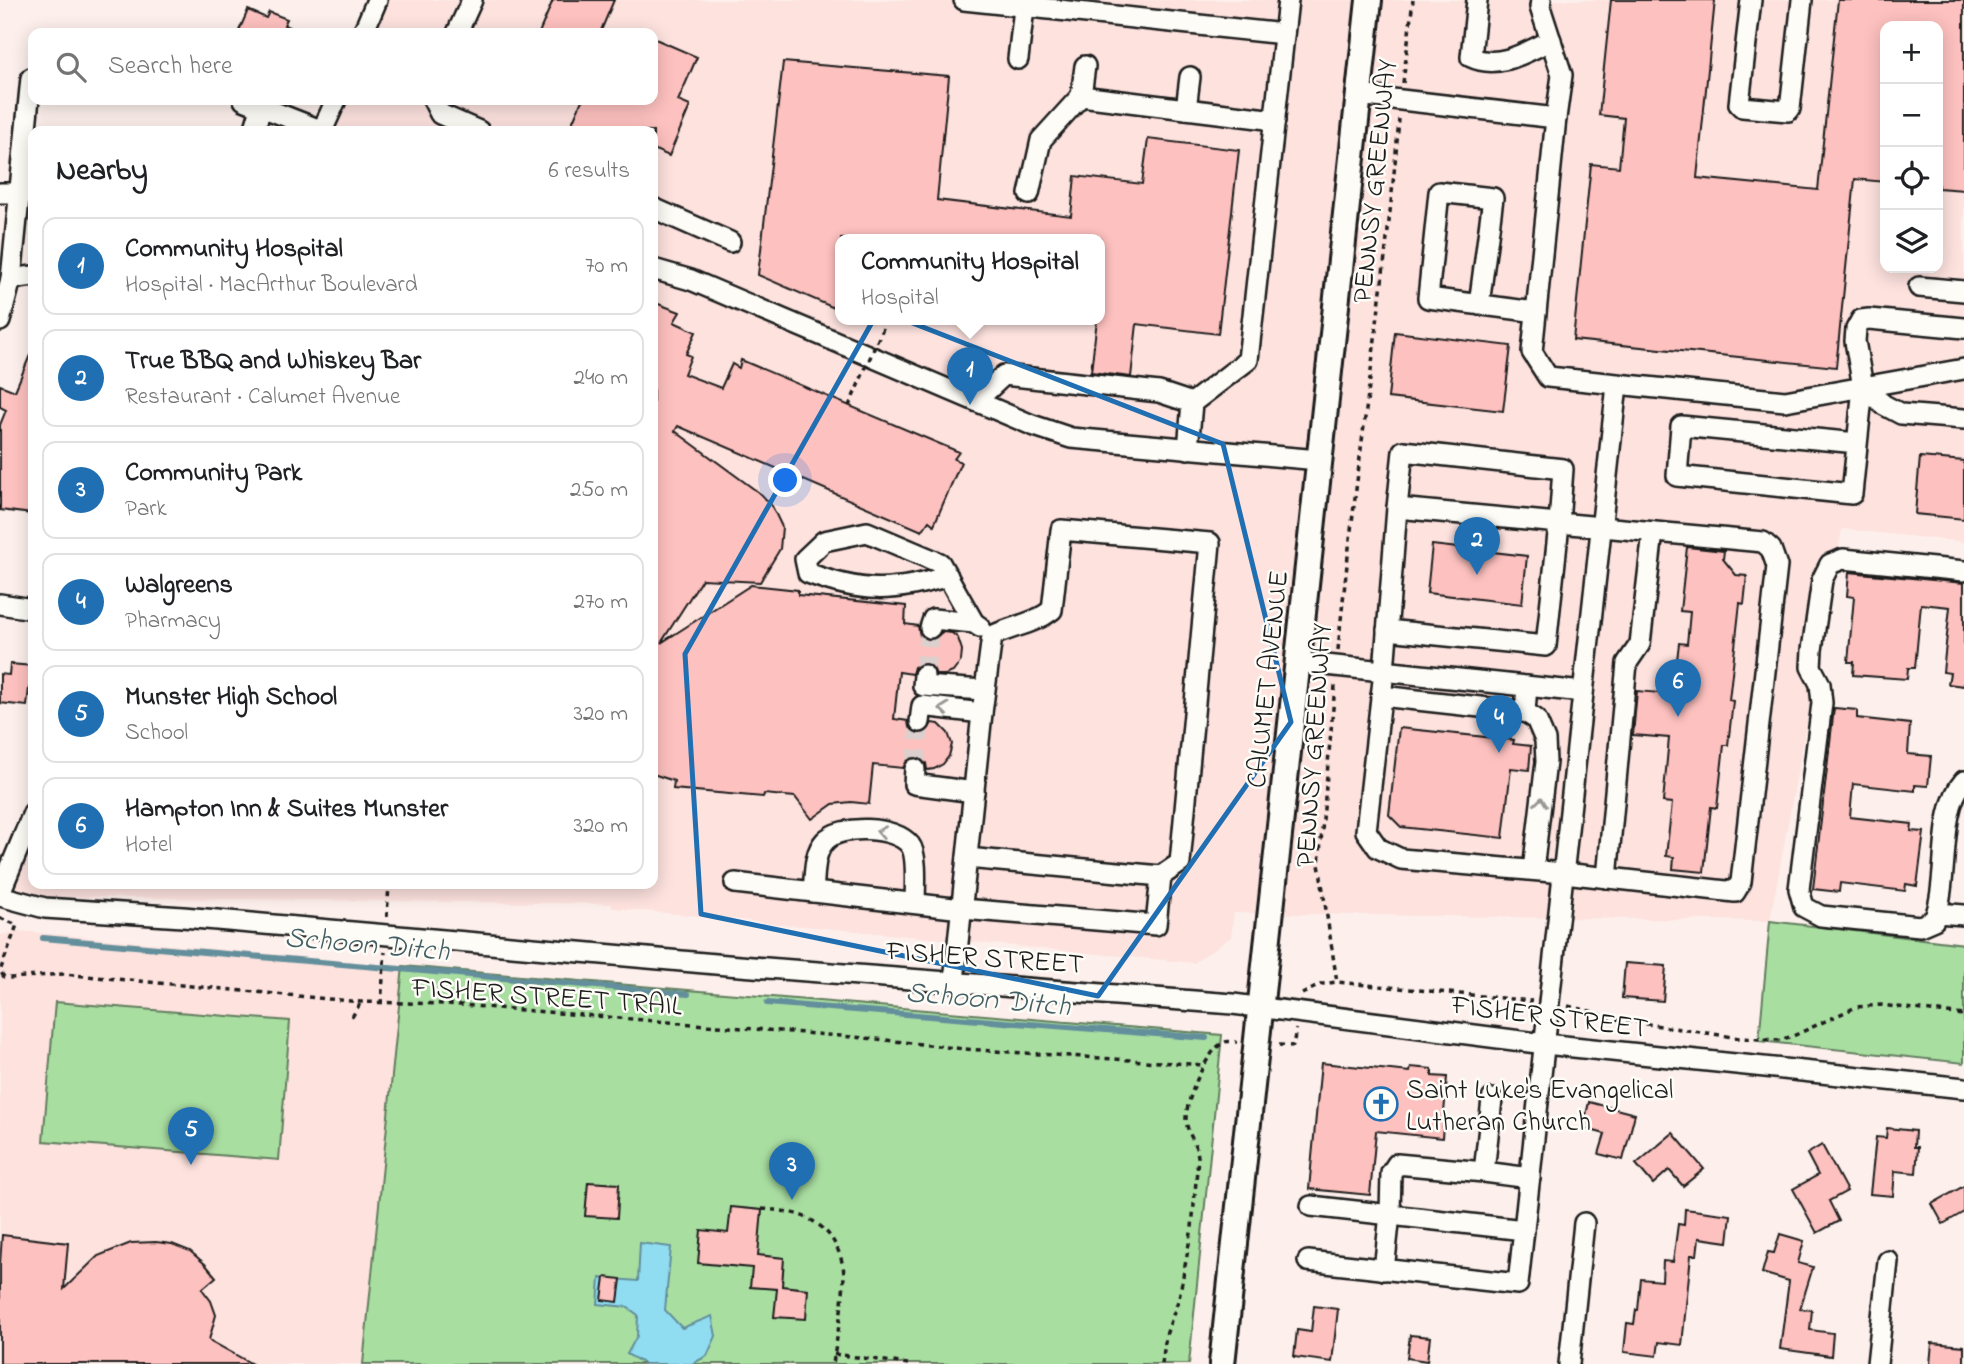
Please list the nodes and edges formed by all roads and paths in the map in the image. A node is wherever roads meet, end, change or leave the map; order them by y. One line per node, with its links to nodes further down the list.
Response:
1 (377, 0): 12 (street)
2 (472, 0): 13 (street)
3 (964, 0): 11 (street)
4 (1288, 0): 14 (street)
5 (1369, 0): 19 (main road, CALUMET AVENUE)
6 (1413, 0): 21 (path, PENNSY GREENWAY)
7 (1477, 0): 15 (street)
8 (1541, 0): 15 (street)
9 (1751, 0): 10 (street)
10 (1802, 0)
11 (1025, 3): 14 (street); 16 (street)
12 (365, 28)
13 (459, 28)
14 (1284, 34): 29 (street)
15 (1551, 40): 28 (street)
16 (1018, 59)
17 (1085, 66): 20 (street)
18 (1190, 77): 27 (street)
19 (1358, 95): 21 (street); 60 (main road, CALUMET AVENUE)
20 (1081, 96): 27 (street); 38 (street)
21 (1401, 100): 28 (street); 74 (path, PENNSY GREENWAY)
22 (31, 105): 30 (street)
23 (253, 105): 31 (street)
24 (256, 105): 32 (street)
25 (333, 105): 33 (street)
26 (436, 105): 34 (street)
27 (1186, 109): 29 (street)
28 (1556, 118): 47 (street)
29 (1275, 120): 55 (street)
30 (30, 126)
31 (254, 126)
32 (310, 126)
33 (325, 126)
34 (468, 126)
35 (28, 173): 37 (street)
36 (0, 193): 37 (street)
37 (27, 193): 43 (street)
38 (1029, 194)
39 (658, 210): 40 (street)
40 (730, 242)
41 (658, 270): 54 (street)
42 (28, 277): 43 (street)
43 (11, 279): 48 (street)
44 (1919, 287): 45 (street)
45 (1964, 291)
46 (1479, 305): 46 (street); 47 (street)
47 (1536, 312): 52 (street)
48 (0, 321)
49 (883, 328): 56 (path, bridge)
50 (1964, 328): 53 (street)
51 (1964, 369): 53 (street)
52 (1617, 385): 53 (street); 63 (street)
53 (1863, 387): 57 (street); 58 (street)
54 (976, 401): 55 (street); 59 (street)
55 (1192, 403): 59 (street)
56 (849, 406)
57 (1964, 419)
58 (1857, 443): 58 (street)
59 (1188, 449): 60 (street)
60 (1319, 460): 73 (main road, CALUMET AVENUE)
61 (1397, 508): 62 (street); 62 (street); 71 (street)
62 (1559, 524): 63 (street); 71 (street)
63 (1601, 528): 64 (street); 79 (street)
64 (1653, 532): 92 (street); 92 (street)
65 (1964, 571): 98 (street)
66 (948, 576): 66 (street); 69 (street)
67 (0, 604): 68 (street)
68 (28, 608)
69 (974, 623): 70 (street); 72 (street)
70 (930, 628)
71 (1387, 630): 75 (street)
72 (992, 636): 78 (street); 91 (street)
73 (1297, 662): 74 (street); 108 (main road, CALUMET AVENUE)
74 (1336, 666): 75 (street); 103 (path, PENNSY GREENWAY)
75 (1384, 671): 77 (street); 80 (street)
76 (924, 675): 78 (street)
77 (1527, 686): 79 (street); 81 (street)
78 (984, 690): 82 (street)
79 (1583, 692): 90 (street)
80 (1381, 696): 81 (street); 89 (street)
81 (1525, 712): 89 (street, one-way to 81)
82 (982, 713): 83 (street, one-way to 83); 86 (street)
83 (920, 722)
84 (915, 769): 86 (street)
85 (1964, 781): 98 (street)
86 (974, 792): 88 (street)
87 (28, 825): 95 (street)
88 (967, 858): 91 (street); 97 (street)
89 (1532, 870): 90 (street)
90 (1564, 873): 92 (street); 106 (street)
91 (1161, 876): 97 (street)
92 (1607, 877)
93 (735, 883): 94 (street)
94 (813, 892): 96 (street); 96 (street, one-way to 94)
95 (0, 895): 102 (street, FISHER STREET)
96 (915, 904): 97 (street)
97 (962, 909): 102 (street)
98 (1937, 912): 99 (street)
99 (1964, 915)
100 (0, 918): 105 (path, FISHER STREET TRAIL)
101 (385, 956): 107 (path)
102 (954, 981): 108 (street, FISHER STREET)
103 (1337, 982): 104 (path); 106 (path)
104 (1302, 993)
105 (361, 1002): 107 (path, FISHER STREET TRAIL); 110 (path)
106 (1549, 1003): 109 (path); 112 (street)
107 (381, 1004): 113 (path, FISHER STREET TRAIL)
108 (1263, 1007): 112 (street, FISHER STREET); 130 (main road, CALUMET AVENUE)
109 (1964, 1015)
110 (352, 1017)
111 (1226, 1041): 113 (path)
112 (1545, 1044): 114 (street, FISHER STREET); 117 (street)
113 (1204, 1065): 129 (path)
114 (1964, 1087)
115 (1492, 1099): 116 (street)
116 (1485, 1172): 117 (street); 120 (street)
117 (1530, 1178): 122 (street)
118 (1311, 1206): 120 (street)
119 (762, 1209): 126 (path)
120 (1390, 1214): 122 (street); 125 (street)
121 (1584, 1223): 131 (street)
122 (1524, 1230): 125 (street)
123 (1308, 1261): 125 (street)
124 (1888, 1261): 132 (street)
125 (1384, 1270)
126 (834, 1354): 127 (path); 128 (path)
127 (833, 1364)
128 (908, 1364)
129 (1162, 1364)
130 (1222, 1364)
131 (1569, 1364)
132 (1877, 1364)

